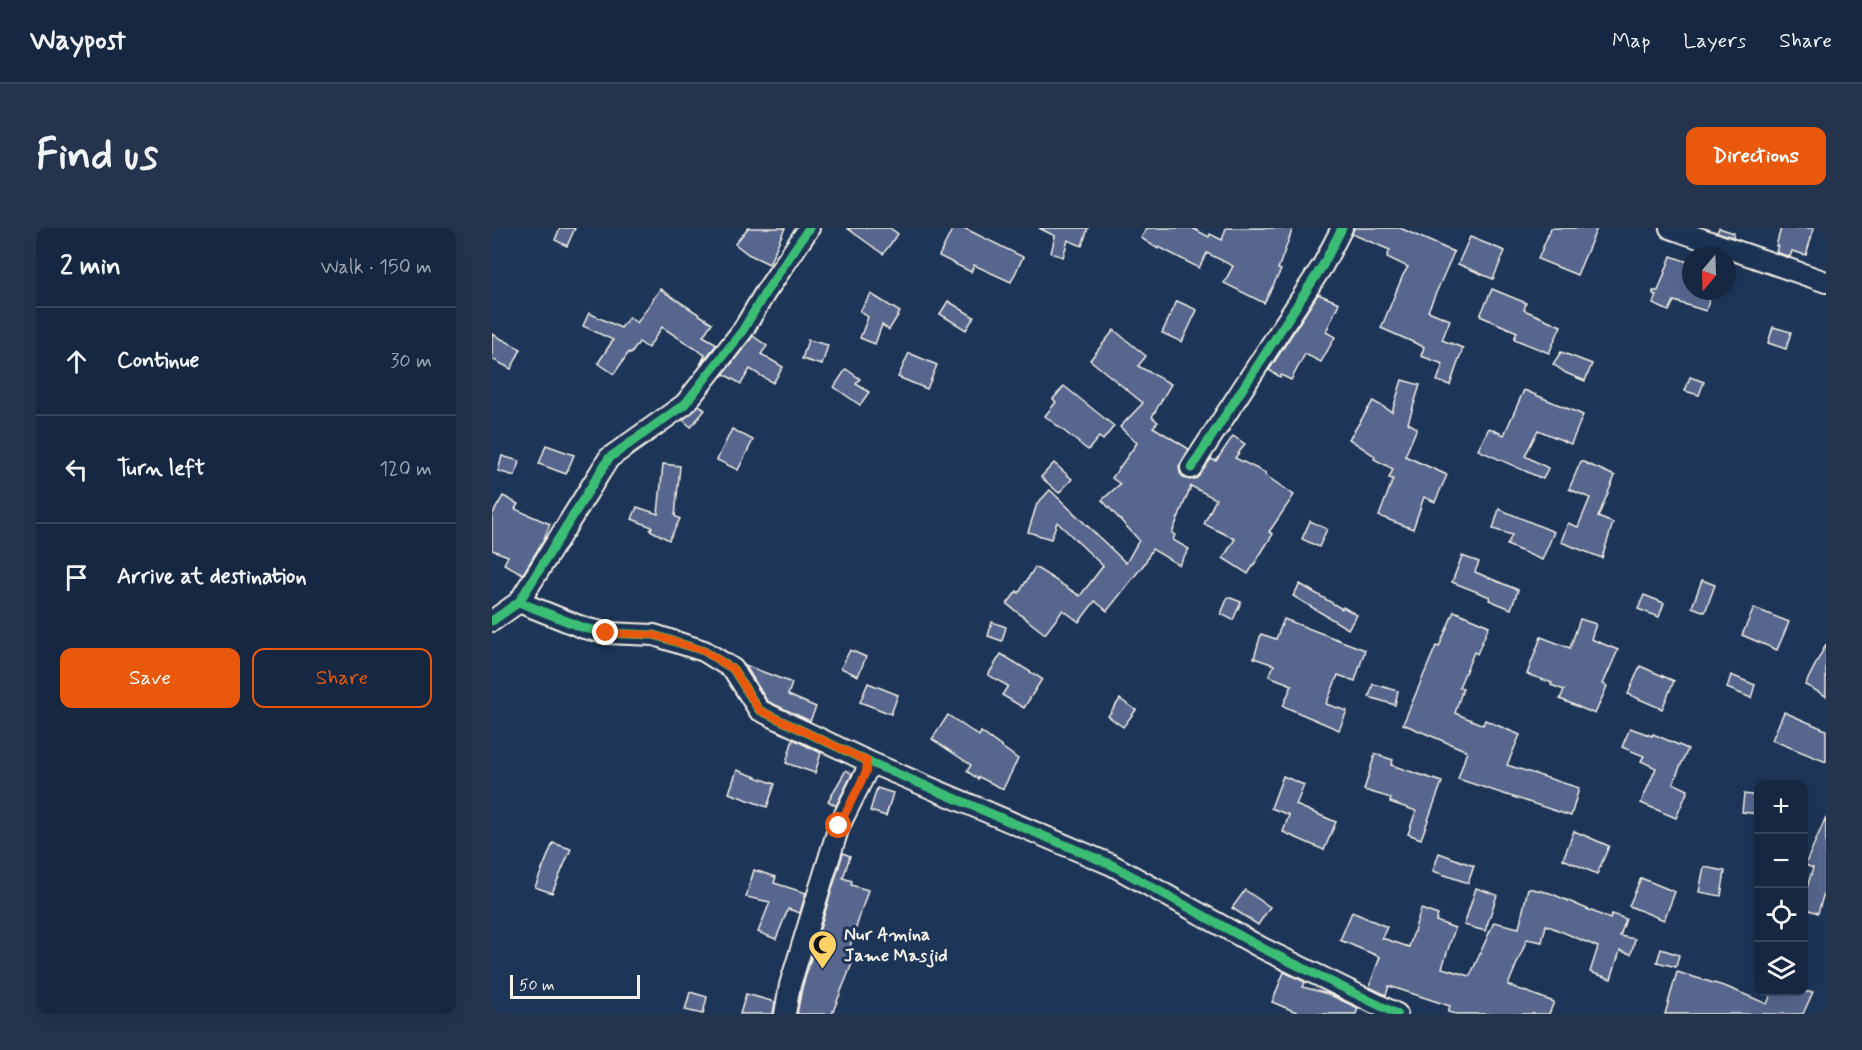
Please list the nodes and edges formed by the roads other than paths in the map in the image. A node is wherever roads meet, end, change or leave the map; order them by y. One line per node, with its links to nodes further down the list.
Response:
1 (809, 228): 6 (street)
2 (1341, 228): 5 (street)
3 (1670, 228): 4 (street)
4 (1826, 282)
5 (1191, 468)
6 (519, 602): 7 (street); 8 (street)
7 (492, 621)
8 (867, 761): 9 (street); 10 (street)
9 (785, 1014)
10 (1397, 1014)

